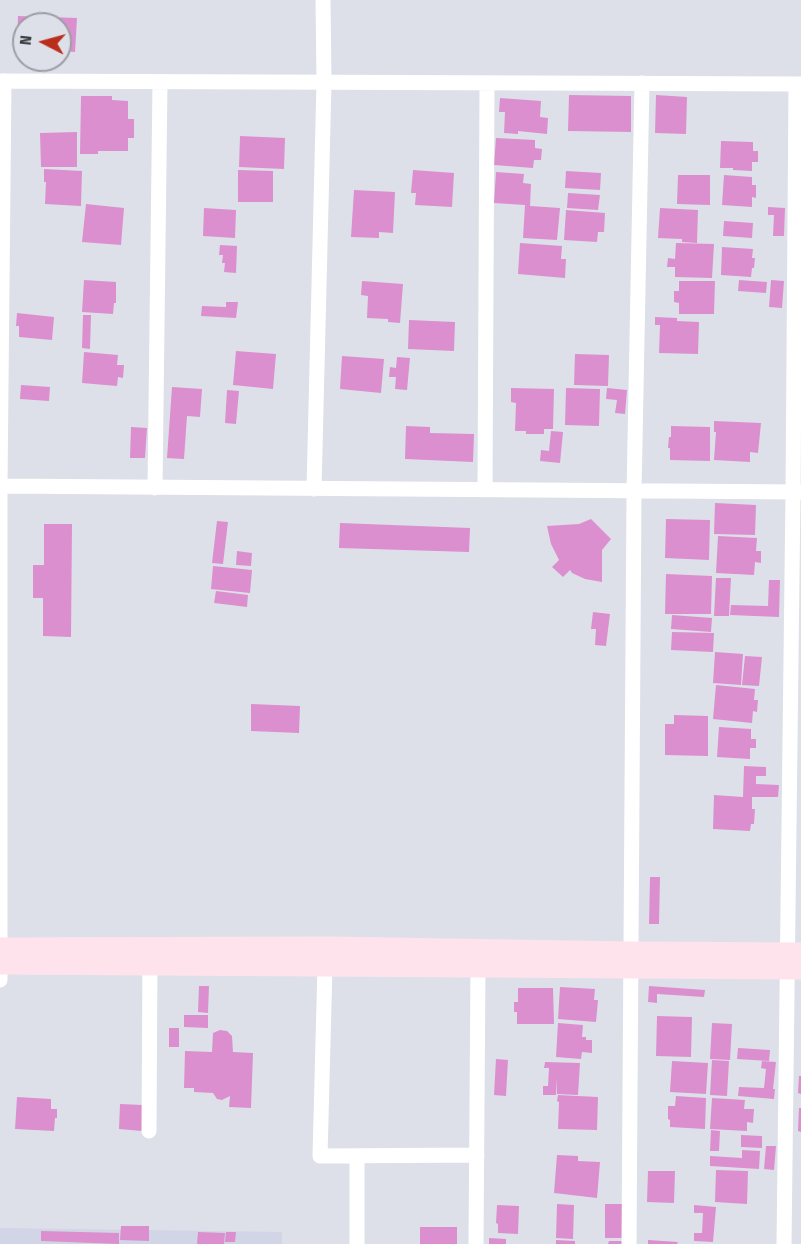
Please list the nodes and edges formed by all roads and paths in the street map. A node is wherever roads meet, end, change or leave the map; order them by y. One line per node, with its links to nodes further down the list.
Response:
1 (323, 0): 4 (street)
2 (2, 81): 3 (street); 8 (street)
3 (160, 82): 4 (street); 9 (street)
4 (324, 82): 5 (street); 10 (street)
5 (487, 83): 6 (street); 11 (street)
6 (642, 84): 7 (street); 12 (street)
7 (799, 84): 13 (street)
8 (0, 486): 9 (street); 14 (street)
9 (155, 488): 10 (street)
10 (314, 489): 11 (street)
11 (485, 490): 12 (street)
12 (634, 492): 13 (street); 16 (street)
13 (797, 492): 17 (street)
14 (0, 948): 15 (main road); 18 (street)
15 (150, 956): 16 (main road); 18 (main road); 19 (main road); 22 (street)
16 (630, 960): 17 (main road); 20 (main road); 27 (street)
17 (794, 961): 28 (street)
18 (0, 964): 21 (street)
19 (325, 966): 20 (main road); 24 (street)
20 (478, 967): 23 (street)
21 (0, 980)
22 (149, 1131)
23 (477, 1155): 24 (street); 26 (street)
24 (357, 1156): 25 (street)
25 (357, 1244)
26 (476, 1244)
27 (629, 1244)
28 (784, 1244)

